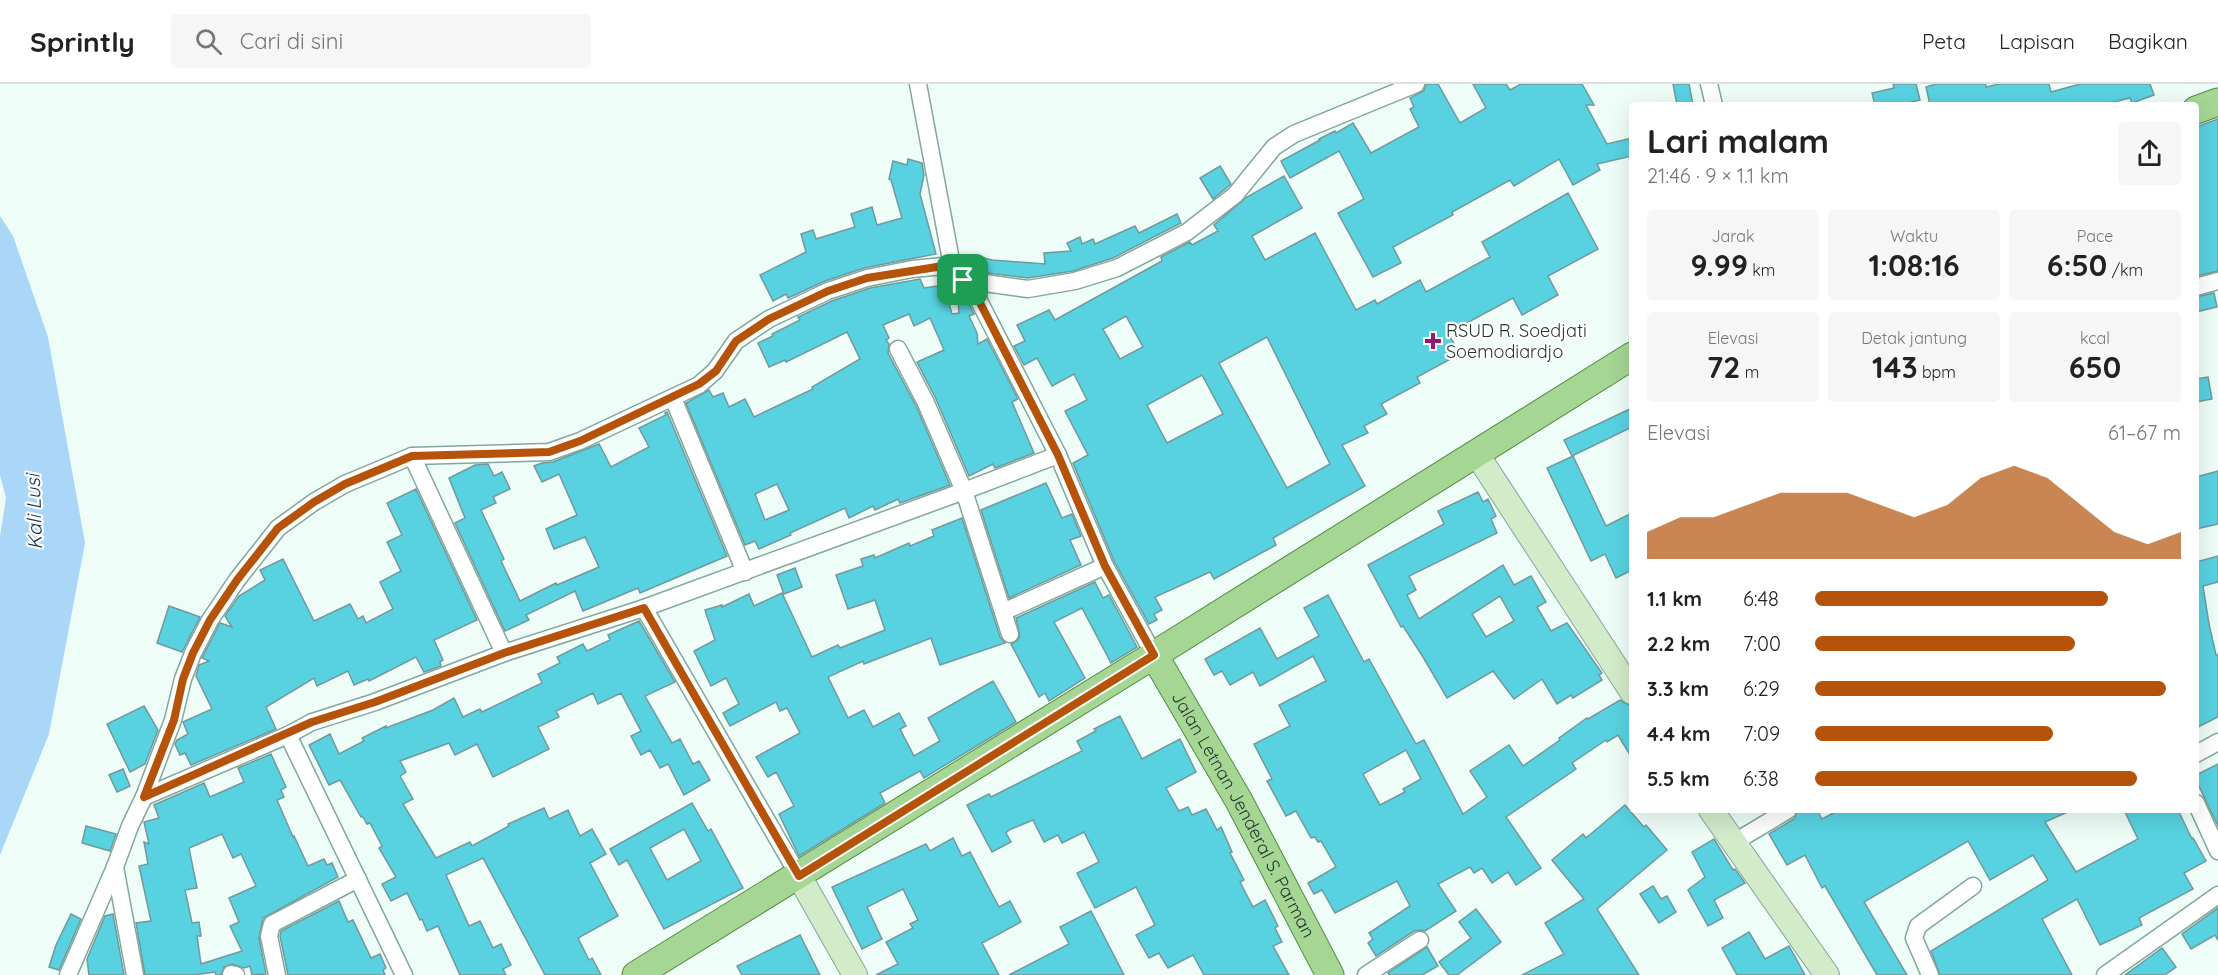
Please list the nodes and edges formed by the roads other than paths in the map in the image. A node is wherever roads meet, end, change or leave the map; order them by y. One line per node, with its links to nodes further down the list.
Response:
1 (918, 84): 7 (street)
2 (1416, 84): 7 (street)
3 (1709, 84): 4 (street)
4 (1713, 102)
5 (2218, 102): 6 (main road)
6 (2199, 109)
7 (958, 276): 12 (street); 14 (street)
8 (2218, 281): 9 (street)
9 (2199, 286)
10 (898, 349): 16 (street)
11 (1629, 358): 13 (main road)
12 (673, 398): 15 (street); 18 (street)
13 (1476, 453): 23 (main road); 24 (main road)
14 (1058, 455): 16 (street); 17 (street)
15 (412, 456): 22 (street); 28 (street)
16 (964, 491): 18 (street); 20 (street)
17 (1105, 566): 20 (street); 23 (street)
18 (745, 572): 19 (street)
19 (644, 608): 22 (street); 35 (street)
20 (1003, 612): 21 (street)
21 (1010, 634)
22 (504, 653): 25 (street)
23 (1154, 655): 35 (main road); 46 (main road, Jalan Letnan Jenderal S. Parman)
24 (1629, 687)
25 (288, 735): 28 (street); 36 (street)
26 (2218, 742): 27 (street)
27 (2199, 752)
28 (144, 797): 34 (street)
29 (2199, 810): 33 (street)
30 (1713, 813): 32 (main road)
31 (1783, 813): 32 (street)
32 (1733, 843): 48 (main road)
33 (2218, 851)
34 (116, 867): 40 (street); 41 (street)
35 (799, 876): 44 (main road); 45 (main road)
36 (358, 879): 42 (street); 43 (street)
37 (1973, 886): 49 (street)
38 (2218, 895): 50 (street)
39 (1420, 940): 47 (street)
40 (68, 975)
41 (135, 975)
42 (277, 975)
43 (404, 975)
44 (636, 975)
45 (855, 975)
46 (1330, 975)
47 (1366, 975)
48 (1827, 975)
49 (1930, 975)
50 (2105, 975)

